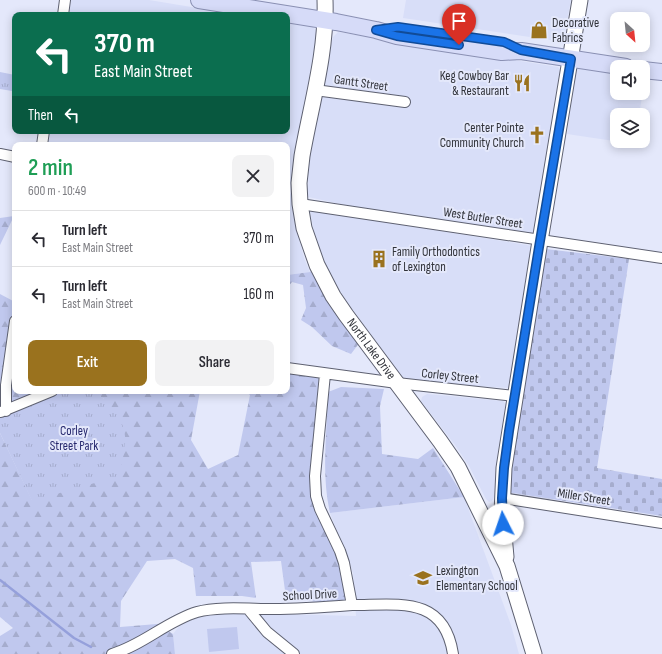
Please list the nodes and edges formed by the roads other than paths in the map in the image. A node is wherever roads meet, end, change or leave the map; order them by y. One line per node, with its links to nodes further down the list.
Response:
1 (65, 0): 5 (street)
2 (199, 0): 6 (main road)
3 (325, 0): 8 (main road, North Lake Drive)
4 (580, 0): 9 (main road)
5 (63, 12)
6 (271, 12)
7 (290, 15): 8 (main road)
8 (325, 21): 9 (main road); 13 (main road, North Lake Drive)
9 (571, 59): 10 (main road); 18 (main road)
10 (610, 65)
11 (650, 71): 12 (main road)
12 (662, 72)
13 (314, 90): 14 (street, Gantt Street); 17 (main road, North Lake Drive)
14 (405, 102)
15 (0, 154): 16 (street)
16 (12, 156)
17 (300, 204): 18 (street, West Butler Street); 23 (main road, North Lake Drive)
18 (540, 241): 19 (street, West Butler Street); 25 (main road)
19 (662, 258)
20 (12, 342): 26 (street)
21 (290, 368): 22 (street, Corley Street)
22 (325, 374): 23 (street, Corley Street); 30 (street, School Drive)
23 (397, 383): 25 (street, Corley Street); 29 (main road, North Lake Drive)
24 (45, 394): 26 (street)
25 (514, 396): 27 (main road)
26 (3, 412)
27 (502, 498): 28 (street, Miller Street); 29 (main road)
28 (662, 523)
29 (507, 566): 35 (main road, North Lake Drive)
30 (352, 605): 31 (street, School Drive); 34 (street)
31 (248, 609): 32 (street, School Drive); 33 (street)
32 (112, 654)
33 (294, 654)
34 (453, 654)
35 (534, 654)

